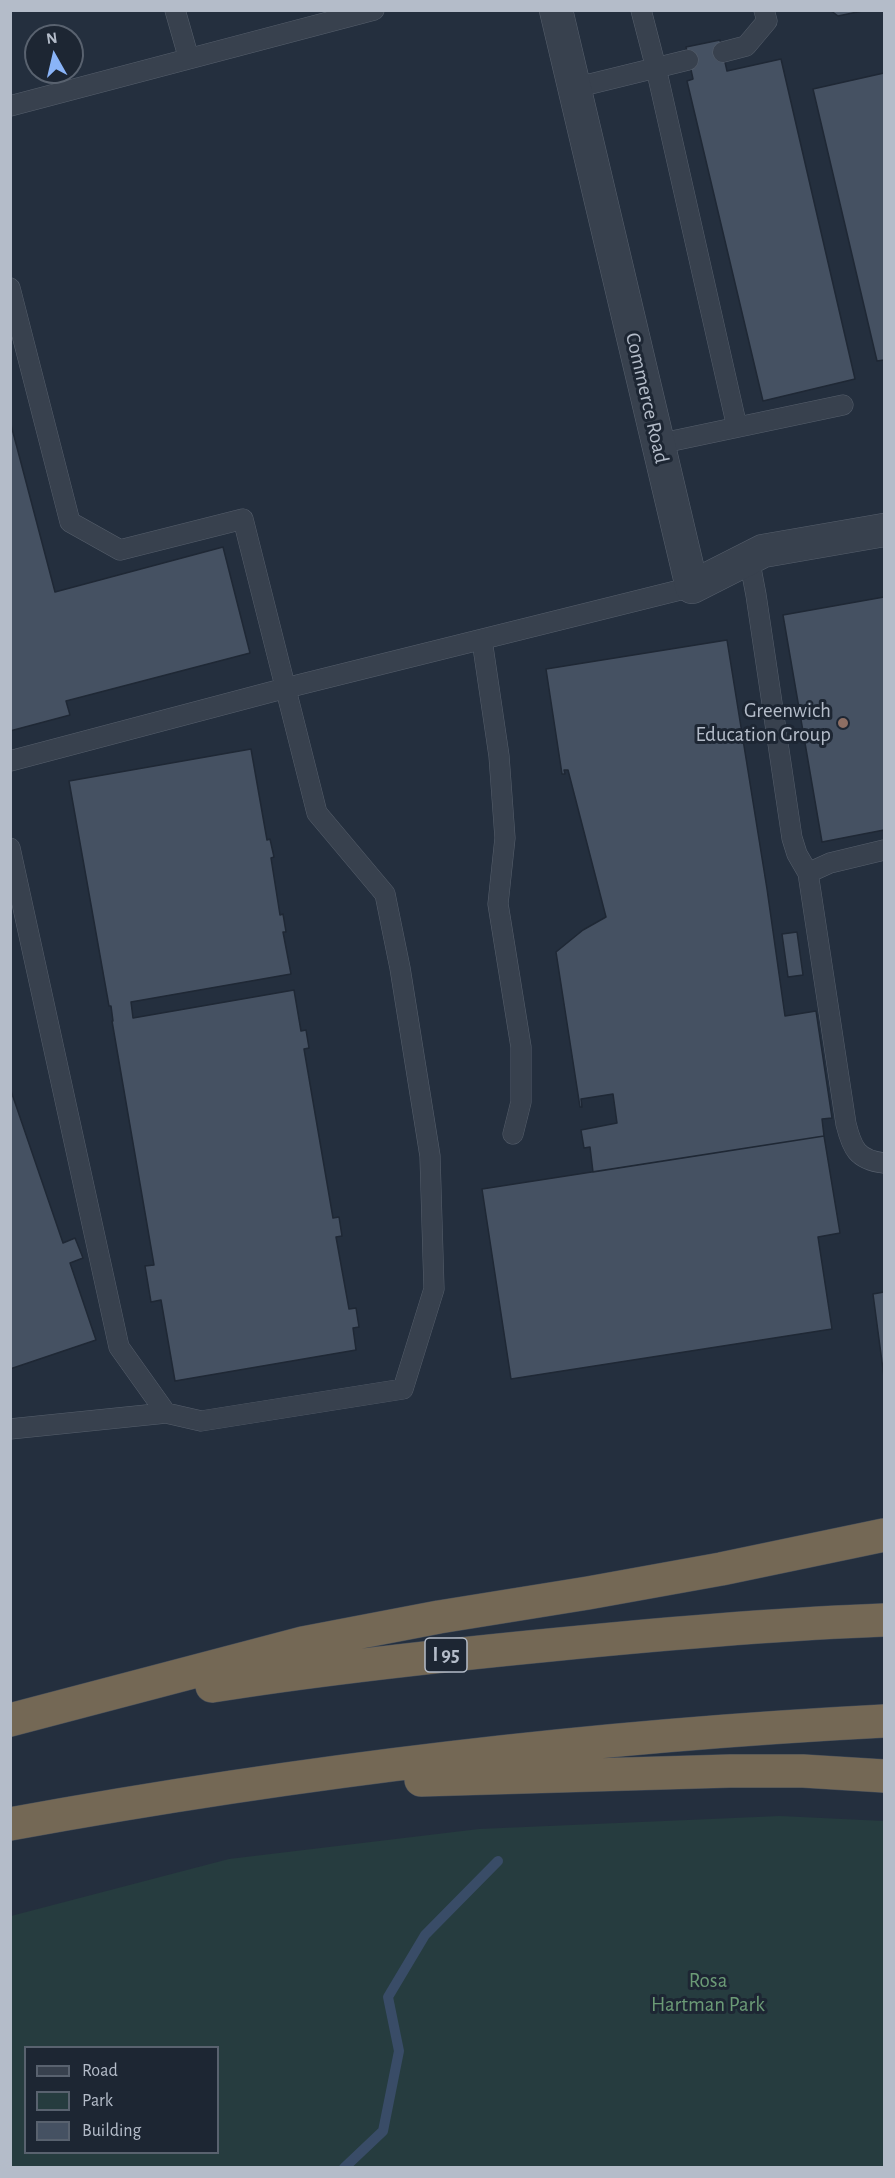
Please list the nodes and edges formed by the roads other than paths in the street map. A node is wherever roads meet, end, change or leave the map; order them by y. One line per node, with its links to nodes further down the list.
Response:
1 (175, 10): 7 (lane)
2 (374, 10): 7 (lane)
3 (556, 10): 10 (street, Commerce Road)
4 (640, 10): 9 (lane)
5 (764, 10): 6 (lane)
6 (723, 52)
7 (189, 59): 11 (lane)
8 (688, 60): 9 (lane)
9 (656, 68): 10 (lane); 14 (lane)
10 (574, 88): 15 (street, Commerce Road)
11 (10, 106)
12 (10, 288): 20 (lane)
13 (843, 405): 14 (lane)
14 (737, 427): 15 (lane)
15 (658, 444): 18 (street, Commerce Road)
16 (885, 530): 17 (street)
17 (749, 558): 18 (street); 24 (lane)
18 (692, 587): 19 (lane)
19 (482, 640): 20 (lane); 25 (lane)
20 (286, 688): 21 (lane); 27 (lane)
21 (10, 761)
22 (10, 848): 27 (lane)
23 (885, 850): 24 (lane)
24 (808, 873): 26 (lane)
25 (513, 1134)
26 (885, 1163)
27 (166, 1413): 28 (lane)
28 (10, 1429)
29 (885, 1535): 31 (highway)
30 (885, 1620): 31 (highway, I 95)
31 (10, 1720)
32 (885, 1721): 34 (highway)
33 (885, 1776): 34 (highway)
34 (236, 1785): 35 (highway)
35 (10, 1824)

